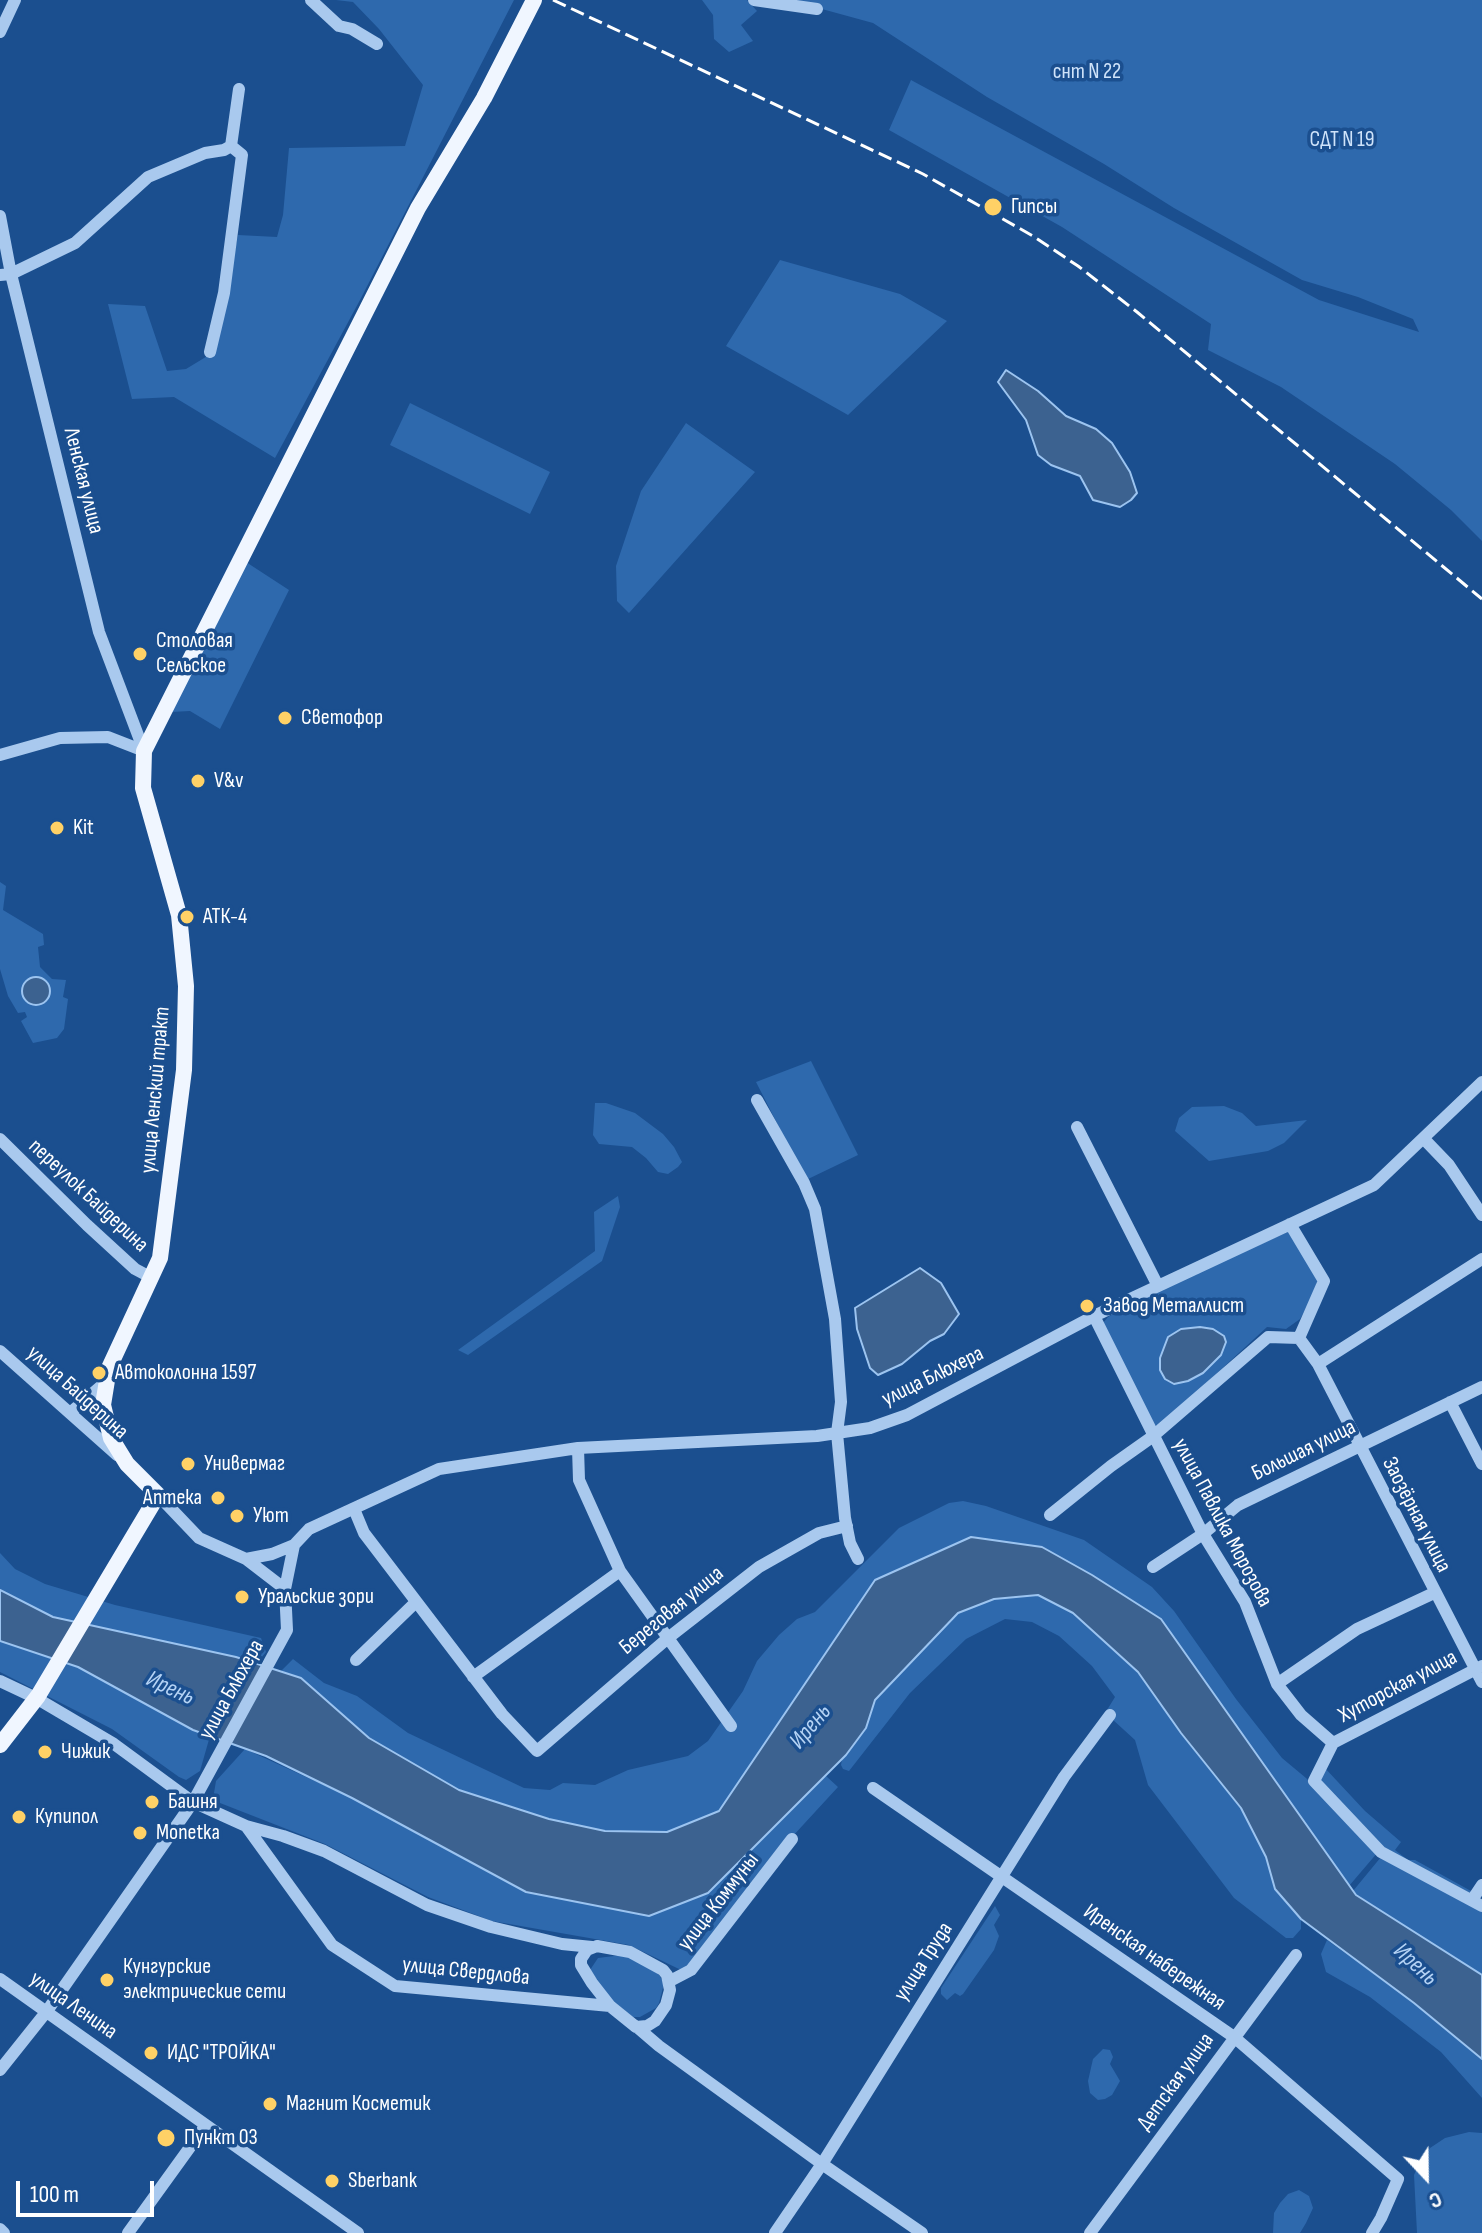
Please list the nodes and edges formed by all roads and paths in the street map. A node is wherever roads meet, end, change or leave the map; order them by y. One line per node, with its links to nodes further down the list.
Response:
1 (15, 0): 6 (street)
2 (311, 0): 7 (street)
3 (534, 0): 13 (main road, улица Ленский тракт)
4 (754, 0): 5 (street)
5 (817, 9)
6 (0, 32)
7 (377, 44)
8 (239, 89): 9 (street)
9 (231, 146): 11 (street); 12 (street)
10 (0, 216): 11 (street, Ленская улица)
11 (6, 274): 13 (street, Ленская улица)
12 (210, 352)
13 (144, 751): 14 (street); 23 (main road, улица Ленский тракт)
14 (0, 755)
15 (1482, 1082): 19 (street, улица Блюхера)
16 (757, 1100): 33 (street)
17 (1077, 1127): 24 (street)
18 (0, 1139): 23 (street, переулок Байдерина)
19 (1424, 1139): 20 (street); 21 (street, улица Блюхера)
20 (1482, 1215)
21 (1290, 1224): 24 (street, улица Блюхера); 26 (street)
22 (1482, 1259): 28 (street)
23 (152, 1278): 29 (main road, улица Ленский тракт)
24 (1158, 1286): 25 (street, улица Блюхера)
25 (1094, 1316): 33 (street, улица Блюхера); 34 (street, улица Павлика Морозова)
26 (1299, 1338): 28 (street, Заозёрная улица); 34 (street)
27 (0, 1351): 32 (street, улица Байдерина)
28 (1318, 1364): 35 (street, Заозёрная улица)
29 (107, 1381): 32 (street); 37 (main road, улица Ленский тракт)
30 (1482, 1387): 31 (street, Большая улица)
31 (1450, 1402): 35 (street, Большая улица); 38 (street)
32 (70, 1413): 37 (street, улица Байдерина)
33 (837, 1433): 36 (street, улица Блюхера); 42 (street)
34 (1152, 1437): 41 (street); 43 (street, улица Павлика Морозова)
35 (1359, 1447): 43 (street, Большая улица); 50 (street, Заозёрная улица)
36 (578, 1448): 40 (street, улица Блюхера); 48 (street)
37 (127, 1464): 39 (main road, улица Ленский тракт)
38 (1482, 1464)
39 (158, 1495): 45 (street); 59 (main road)
40 (354, 1509): 44 (street, улица Блюхера); 51 (street)
41 (1050, 1515)
42 (847, 1526): 46 (street); 52 (street, Береговая улица)
43 (1203, 1534): 47 (street, Большая улица); 58 (street, улица Павлика Морозова)
44 (294, 1545): 45 (street, улица Блюхера); 49 (street, улица Блюхера)
45 (246, 1559): 49 (street)
46 (858, 1559)
47 (1153, 1567)
48 (620, 1571): 52 (street); 55 (street)
49 (285, 1589): 65 (street, улица Блюхера)
50 (1434, 1593): 54 (street, Заозёрная улица); 58 (street)
51 (416, 1602): 53 (street); 55 (street)
52 (668, 1638): 55 (street, Береговая улица); 61 (street)
53 (356, 1660)
54 (1480, 1667): 57 (street, Заозёрная улица); 62 (street, Хуторская улица)
55 (473, 1677)
56 (1, 1681): 59 (street, улица Свердлова)
57 (1482, 1682)
58 (1277, 1684): 62 (street, улица Павлика Морозова)
59 (37, 1697): 63 (main road); 65 (street, улица Свердлова)
60 (1110, 1715): 68 (street, улица Труда)
61 (731, 1726)
62 (1333, 1743): 70 (street)
63 (0, 1745)
64 (873, 1788): 68 (street, Иренская набережная)
65 (193, 1802): 66 (street, улица Свердлова); 78 (street, улица Блюхера)
66 (246, 1826): 71 (street, улица Свердлова); 77 (street, улица Свердлова)
67 (792, 1839): 76 (street, улица Коммуны)
68 (1002, 1878): 81 (street, Иренская набережная); 85 (street, улица Труда)
69 (1482, 1885): 70 (street)
70 (1477, 1903)
71 (562, 1944): 72 (street, улица Свердлова); 74 (street)
72 (592, 1947): 74 (street); 76 (street, улица Свердлова)
73 (1296, 1955): 81 (street, Детская улица)
74 (581, 1965): 77 (street)
75 (0, 1979): 78 (street, улица Ленина)
76 (670, 1981): 79 (street)
77 (610, 2006): 80 (street)
78 (47, 2011): 83 (street, улица Блюхера); 84 (street, улица Ленина)
79 (655, 2021): 80 (street); 82 (street)
80 (638, 2028): 82 (street)
81 (1234, 2037): 90 (street, Детская улица); 91 (street, Иренская набережная)
82 (659, 2046): 85 (street)
83 (0, 2070)
84 (206, 2125): 86 (street); 87 (street, улица Ленина)
85 (822, 2164): 88 (street, улица Труда); 89 (street)
86 (128, 2233)
87 (358, 2233)
88 (775, 2233)
89 (922, 2233)
90 (1090, 2233)
91 (1372, 2233)

